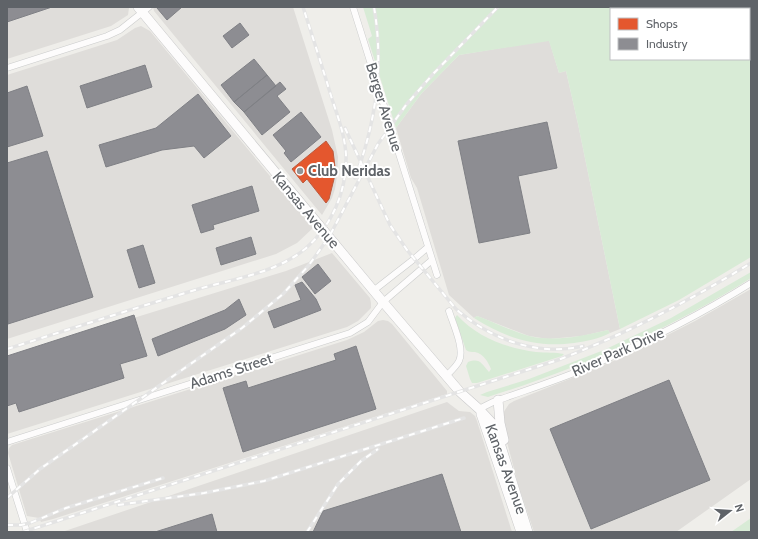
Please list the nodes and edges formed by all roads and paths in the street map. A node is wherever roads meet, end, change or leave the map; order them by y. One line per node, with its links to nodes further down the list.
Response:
1 (353, 7): 4 (street, Berger Avenue)
2 (143, 9): 3 (street); 8 (main road, Kansas Avenue)
3 (7, 68)
4 (428, 246): 5 (street, Berger Avenue); 8 (street)
5 (432, 260): 6 (street, Berger Avenue); 9 (street, Adams Street)
6 (437, 275)
7 (751, 283): 12 (street, River Park Drive)
8 (373, 291): 9 (main road, Kansas Avenue)
9 (383, 302): 11 (main road, Kansas Avenue); 14 (street, Adams Street)
10 (449, 311): 11 (street)
11 (446, 376): 13 (main road, Kansas Avenue)
12 (498, 400): 13 (street, River Park Drive); 16 (main road)
13 (479, 409): 16 (main road, Kansas Avenue); 17 (main road, Kansas Avenue)
14 (7, 442)
15 (7, 468): 18 (street)
16 (512, 481): 17 (main road, Kansas Avenue)
17 (513, 498): 19 (main road, Kansas Avenue); 20 (main road, Kansas Avenue)
18 (27, 532)
19 (521, 532)
20 (528, 532)

